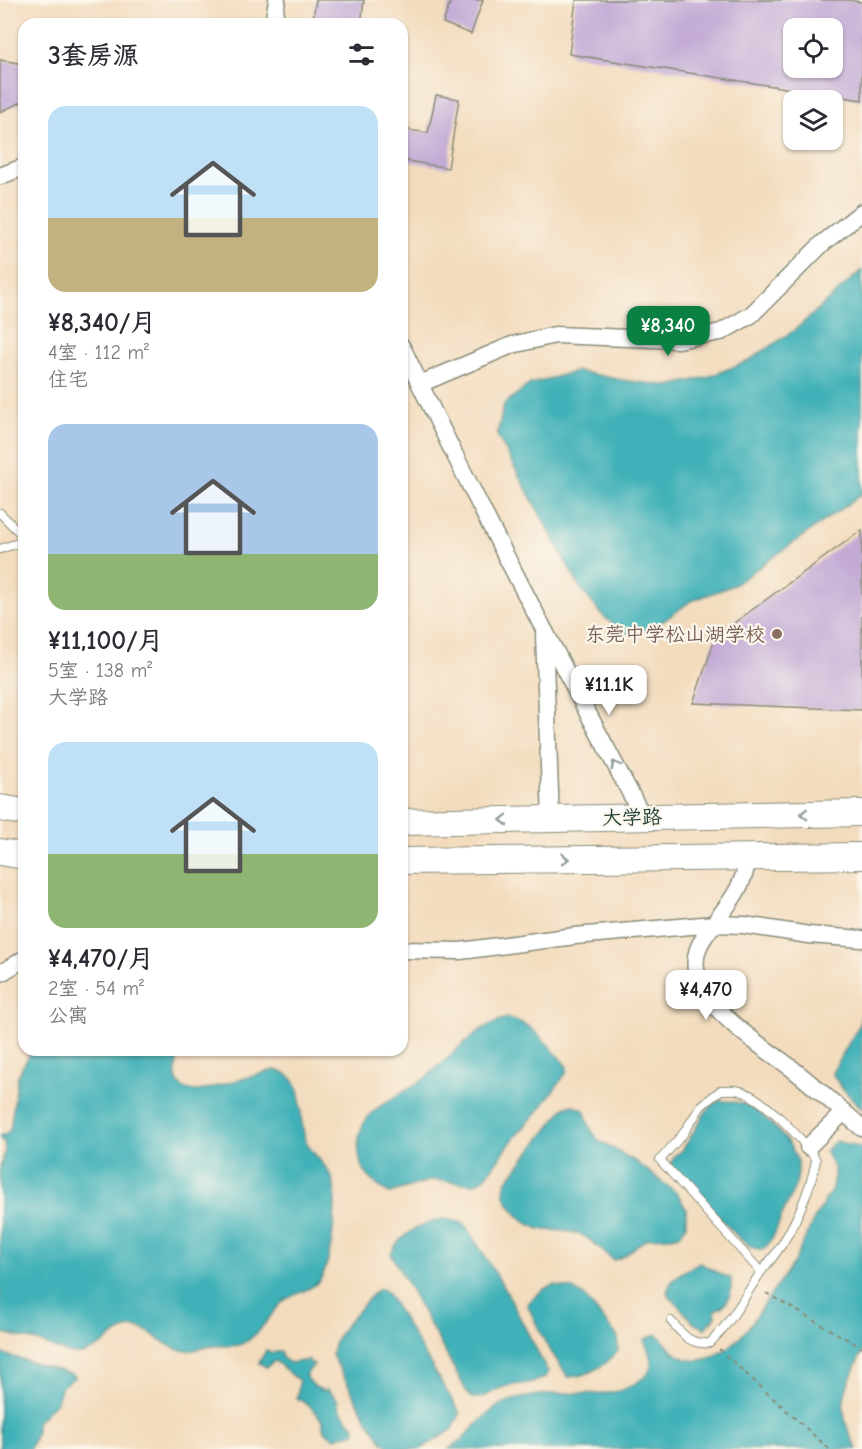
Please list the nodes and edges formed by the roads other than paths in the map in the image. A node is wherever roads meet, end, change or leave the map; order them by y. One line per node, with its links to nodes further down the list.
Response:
1 (277, 0): 2 (street)
2 (274, 18)
3 (18, 169): 4 (street)
4 (0, 176)
5 (862, 212): 7 (street)
6 (408, 359): 7 (street)
7 (420, 384): 12 (street)
8 (0, 513): 9 (lane)
9 (18, 532)
10 (18, 542): 11 (lane)
11 (0, 549)
12 (544, 631): 16 (street, one-way to 12); 17 (street)
13 (0, 808): 14 (main road)
14 (18, 811)
15 (862, 813): 16 (main road, 大学路, one-way to 16)
16 (643, 817): 17 (main road, 大学路)
17 (551, 819): 18 (main road, 大学路, one-way to 18)
18 (408, 822)
19 (0, 852): 20 (main road)
20 (18, 855)
21 (862, 855): 22 (main road)
22 (748, 857): 23 (main road, one-way to 22); 24 (street)
23 (408, 861)
24 (714, 924): 25 (street); 26 (street); 29 (street)
25 (862, 939)
26 (408, 950)
27 (18, 963): 28 (street)
28 (1, 973)
29 (844, 1112): 30 (street); 31 (street)
30 (862, 1128)
31 (808, 1147): 32 (lane); 32 (lane)
32 (761, 1272): 33 (lane)
33 (671, 1322)

